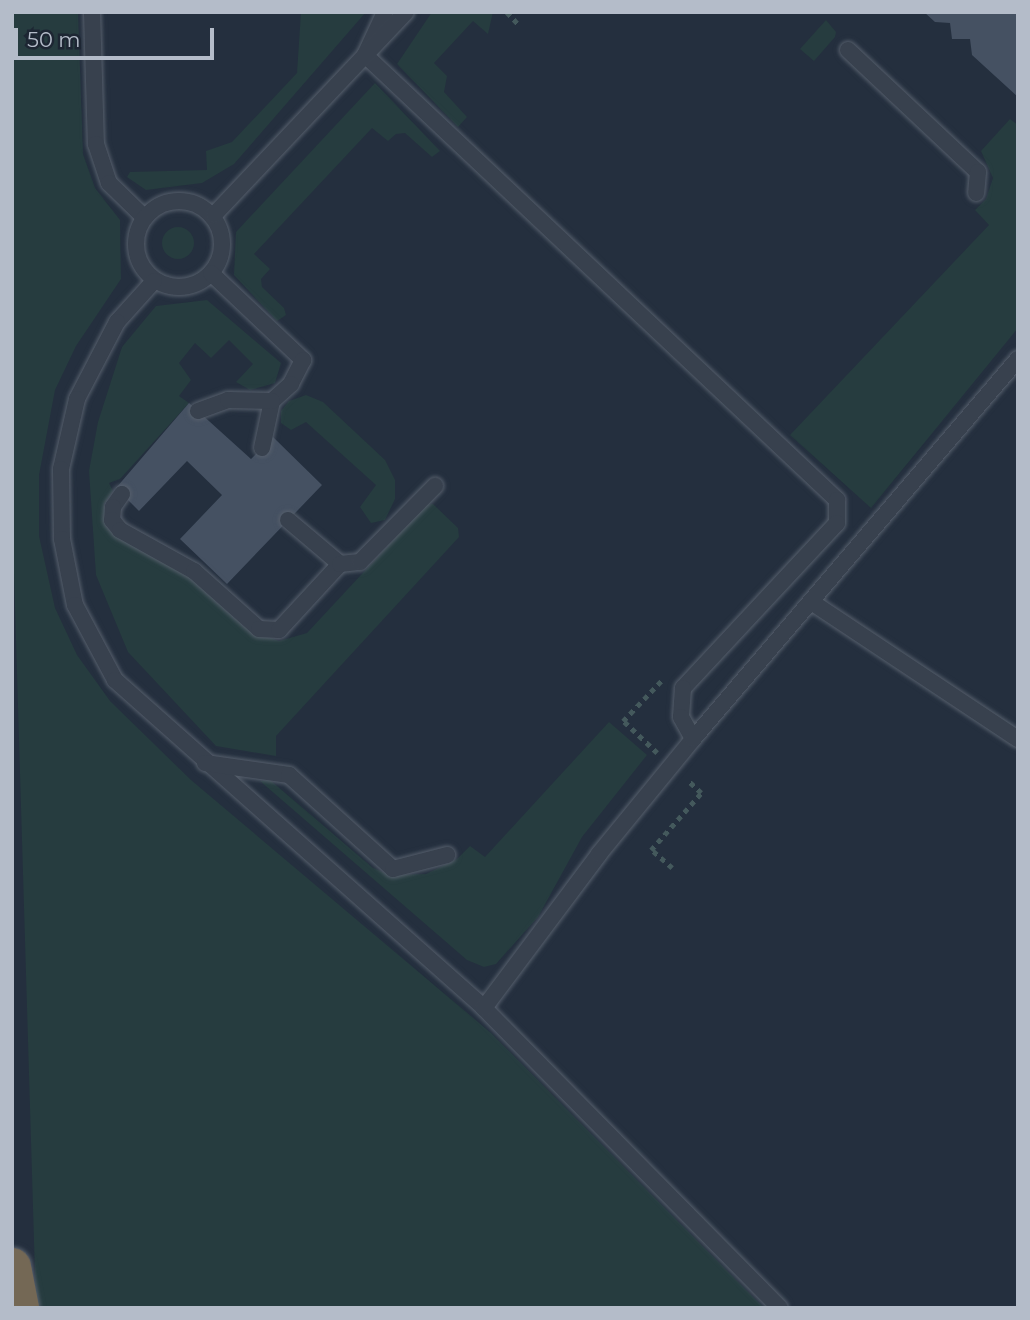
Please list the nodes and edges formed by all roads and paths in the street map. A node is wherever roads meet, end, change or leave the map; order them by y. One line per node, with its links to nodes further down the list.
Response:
1 (92, 12): 10 (lane)
2 (385, 12): 7 (lane)
3 (406, 12): 7 (lane)
4 (507, 12): 5 (path)
5 (519, 25)
6 (849, 50): 8 (lane)
7 (365, 55): 9 (lane); 22 (lane)
8 (976, 193)
9 (214, 215): 10 (lane); 11 (lane)
10 (144, 217): 12 (lane)
11 (211, 273): 12 (lane); 14 (lane)
12 (154, 281): 24 (lane)
13 (1018, 359): 21 (lane)
14 (272, 401): 15 (lane); 16 (lane)
15 (198, 411)
16 (262, 448)
17 (435, 486): 20 (lane)
18 (122, 494): 20 (lane)
19 (288, 520): 20 (lane)
20 (340, 564)
21 (813, 603): 22 (lane); 23 (lane)
22 (693, 739): 26 (lane)
23 (1018, 739)
24 (205, 763): 25 (lane); 26 (lane)
25 (447, 855)
26 (484, 1008): 29 (lane)
27 (12, 1267): 28 (highway)
28 (20, 1308)
29 (780, 1308)

